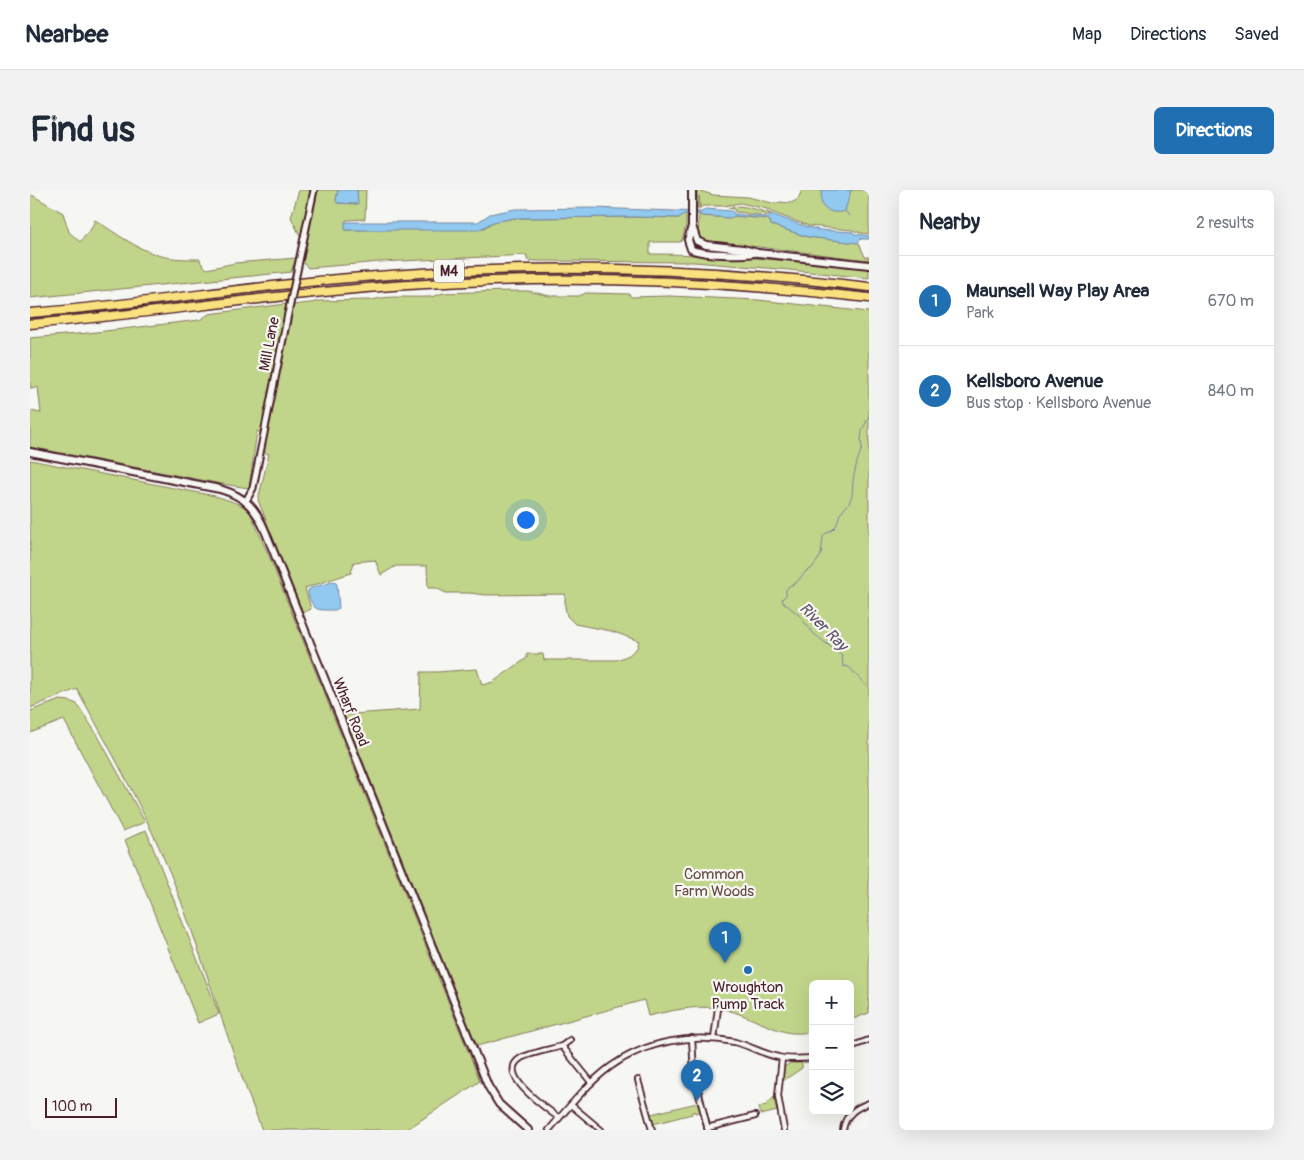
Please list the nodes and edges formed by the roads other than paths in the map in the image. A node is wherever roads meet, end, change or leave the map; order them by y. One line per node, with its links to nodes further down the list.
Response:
1 (314, 190): 11 (street, Mill Lane, bridge)
2 (692, 190): 3 (main road)
3 (692, 226): 4 (main road); 4 (main road)
4 (758, 253): 5 (main road)
5 (869, 265)
6 (869, 287): 8 (highway, M4)
7 (869, 298): 9 (highway, M4)
8 (30, 313)
9 (30, 324)
10 (30, 452): 11 (main road, Wharf Road)
11 (246, 501): 28 (main road, Wharf Road)
12 (718, 1008): 14 (street)
13 (692, 1038): 14 (street); 22 (street); 27 (street)
14 (714, 1039): 19 (street)
15 (570, 1040): 17 (street)
16 (869, 1040): 18 (street)
17 (562, 1046): 22 (street); 26 (street)
18 (854, 1046)
19 (782, 1058): 20 (street); 32 (street)
20 (809, 1058)
21 (638, 1080): 31 (street)
22 (592, 1082): 24 (street)
23 (869, 1103): 33 (street)
24 (571, 1105): 26 (street); 30 (street)
25 (755, 1116): 27 (street)
26 (559, 1118): 29 (street)
27 (707, 1129)
28 (528, 1130)
29 (549, 1130)
30 (601, 1130)
31 (652, 1130)
32 (784, 1130)
33 (843, 1130)

